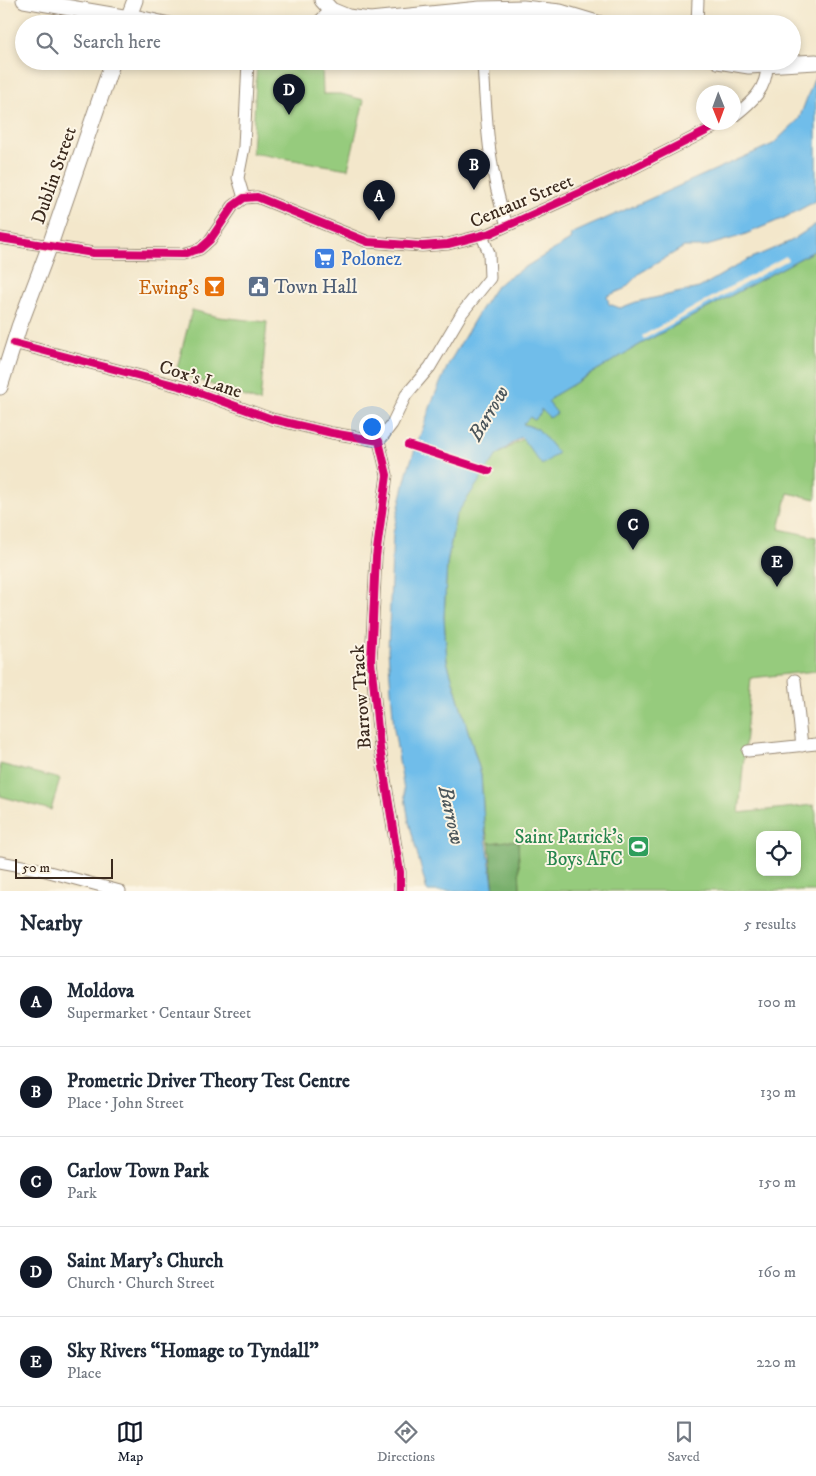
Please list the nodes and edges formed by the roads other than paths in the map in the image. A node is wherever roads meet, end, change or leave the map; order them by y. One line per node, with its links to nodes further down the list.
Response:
1 (24, 0): 5 (main road)
2 (698, 0): 9 (street)
3 (523, 4): 7 (main road); 8 (main road)
4 (326, 5): 6 (main road)
5 (130, 14)
6 (346, 15)
7 (484, 15)
8 (570, 15)
9 (697, 15)
10 (814, 62): 11 (main road)
11 (801, 63)
12 (110, 70): 22 (main road, Dublin Street)
13 (248, 70): 18 (street)
14 (483, 70): 19 (street)
15 (766, 70): 16 (street)
16 (741, 110)
17 (708, 130): 19 (street, Centaur Street)
18 (244, 198): 20 (street, Centaur Street); 22 (street)
19 (508, 225): 20 (street, Centaur Street)
20 (482, 236): 25 (street)
21 (0, 238): 22 (street)
22 (50, 245): 23 (main road, Dublin Street)
23 (14, 344): 24 (main road, Dublin Street); 25 (street, Cox's Lane)
24 (0, 387)
25 (379, 441): 32 (street, Barrow Track)
26 (795, 680): 28 (street)
27 (816, 744): 28 (street)
28 (802, 746): 29 (street)
29 (748, 751)
30 (0, 862): 31 (street)
31 (120, 891)
32 (400, 891)

